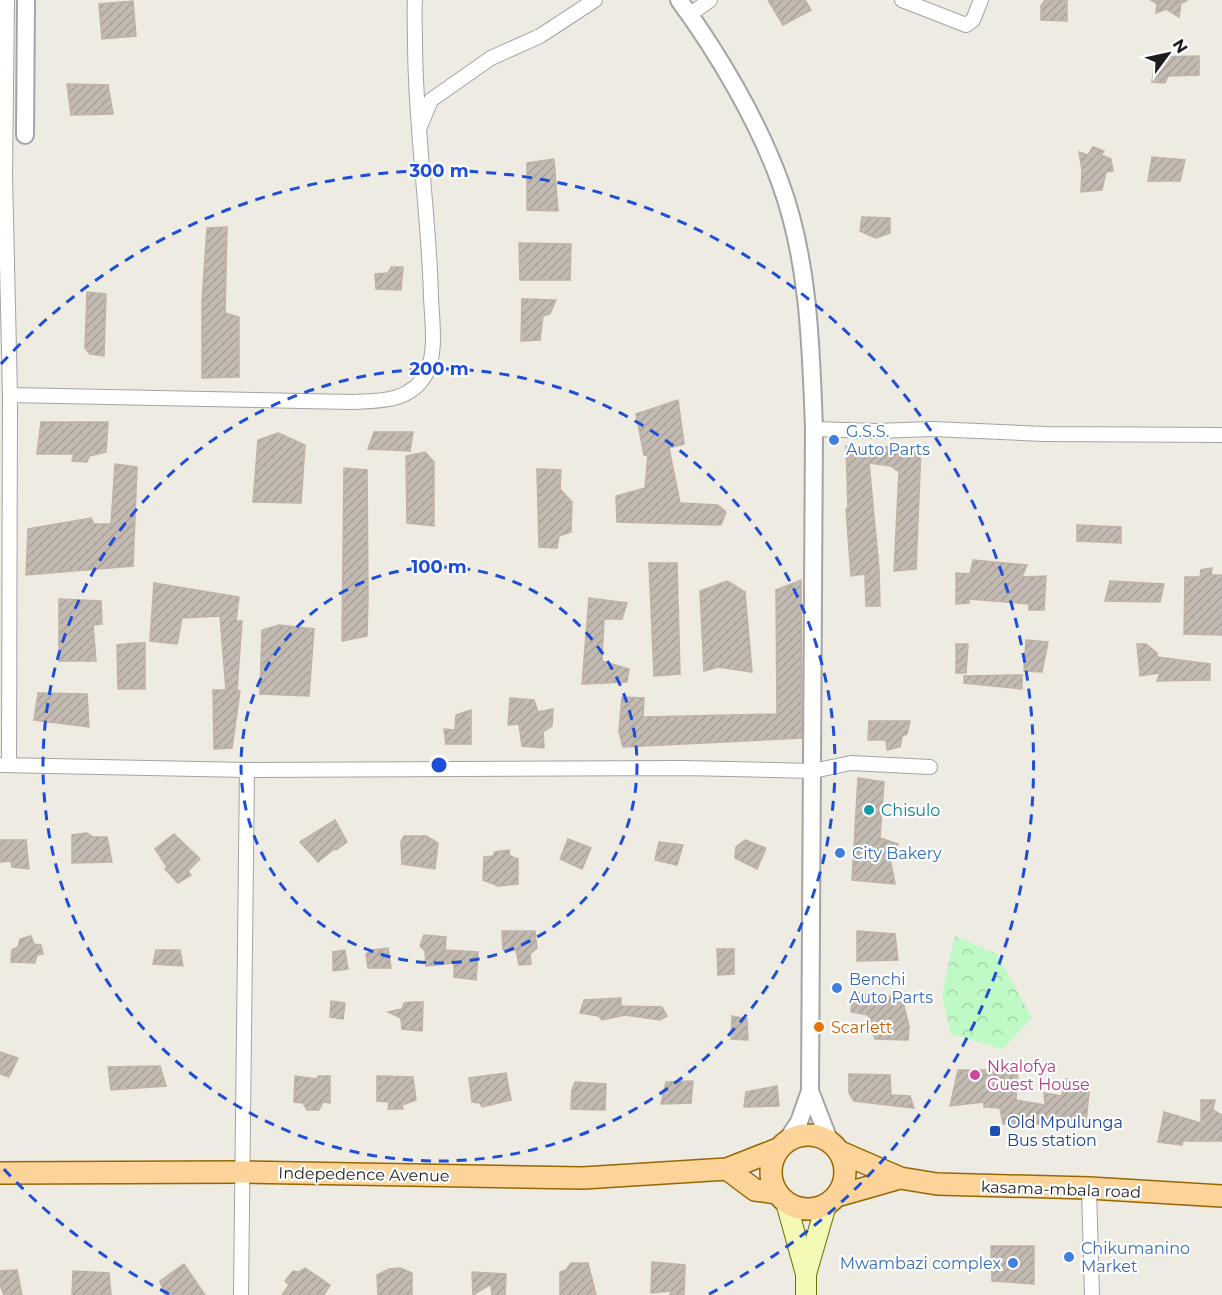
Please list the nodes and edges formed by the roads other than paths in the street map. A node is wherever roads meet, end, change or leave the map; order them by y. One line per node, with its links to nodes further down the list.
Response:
1 (7, 0): 12 (street)
2 (26, 0): 11 (street)
3 (415, 0): 10 (street)
4 (595, 0): 10 (street)
5 (679, 0): 9 (street)
6 (710, 0): 9 (street)
7 (902, 0): 8 (street)
8 (981, 0)
9 (689, 15): 14 (street)
10 (418, 131): 13 (street)
11 (25, 135)
12 (2, 176): 13 (street)
13 (10, 395): 16 (street)
14 (814, 429): 15 (street); 19 (street)
15 (1222, 435)
16 (4, 765): 18 (street)
17 (930, 767): 19 (street)
18 (247, 770): 19 (street); 24 (street)
19 (813, 771): 20 (street)
20 (810, 1091): 21 (street); 22 (street)
21 (783, 1144): 22 (main road); 23 (main road, Indepedence Avenue); 29 (main road)
22 (834, 1146): 26 (main road); 30 (main road)
23 (727, 1169): 24 (main road, Indepedence Avenue); 29 (main road)
24 (242, 1172): 25 (main road, Indepedence Avenue); 32 (street)
25 (0, 1173)
26 (900, 1178): 27 (main road, kasama-mbala road); 30 (main road)
27 (1089, 1188): 28 (main road, kasama-mbala road); 34 (street)
28 (1222, 1196)
29 (782, 1198): 30 (main road); 31 (main road)
30 (832, 1200): 31 (main road)
31 (806, 1274): 33 (main road)
32 (241, 1295)
33 (806, 1295)
34 (1092, 1295)

